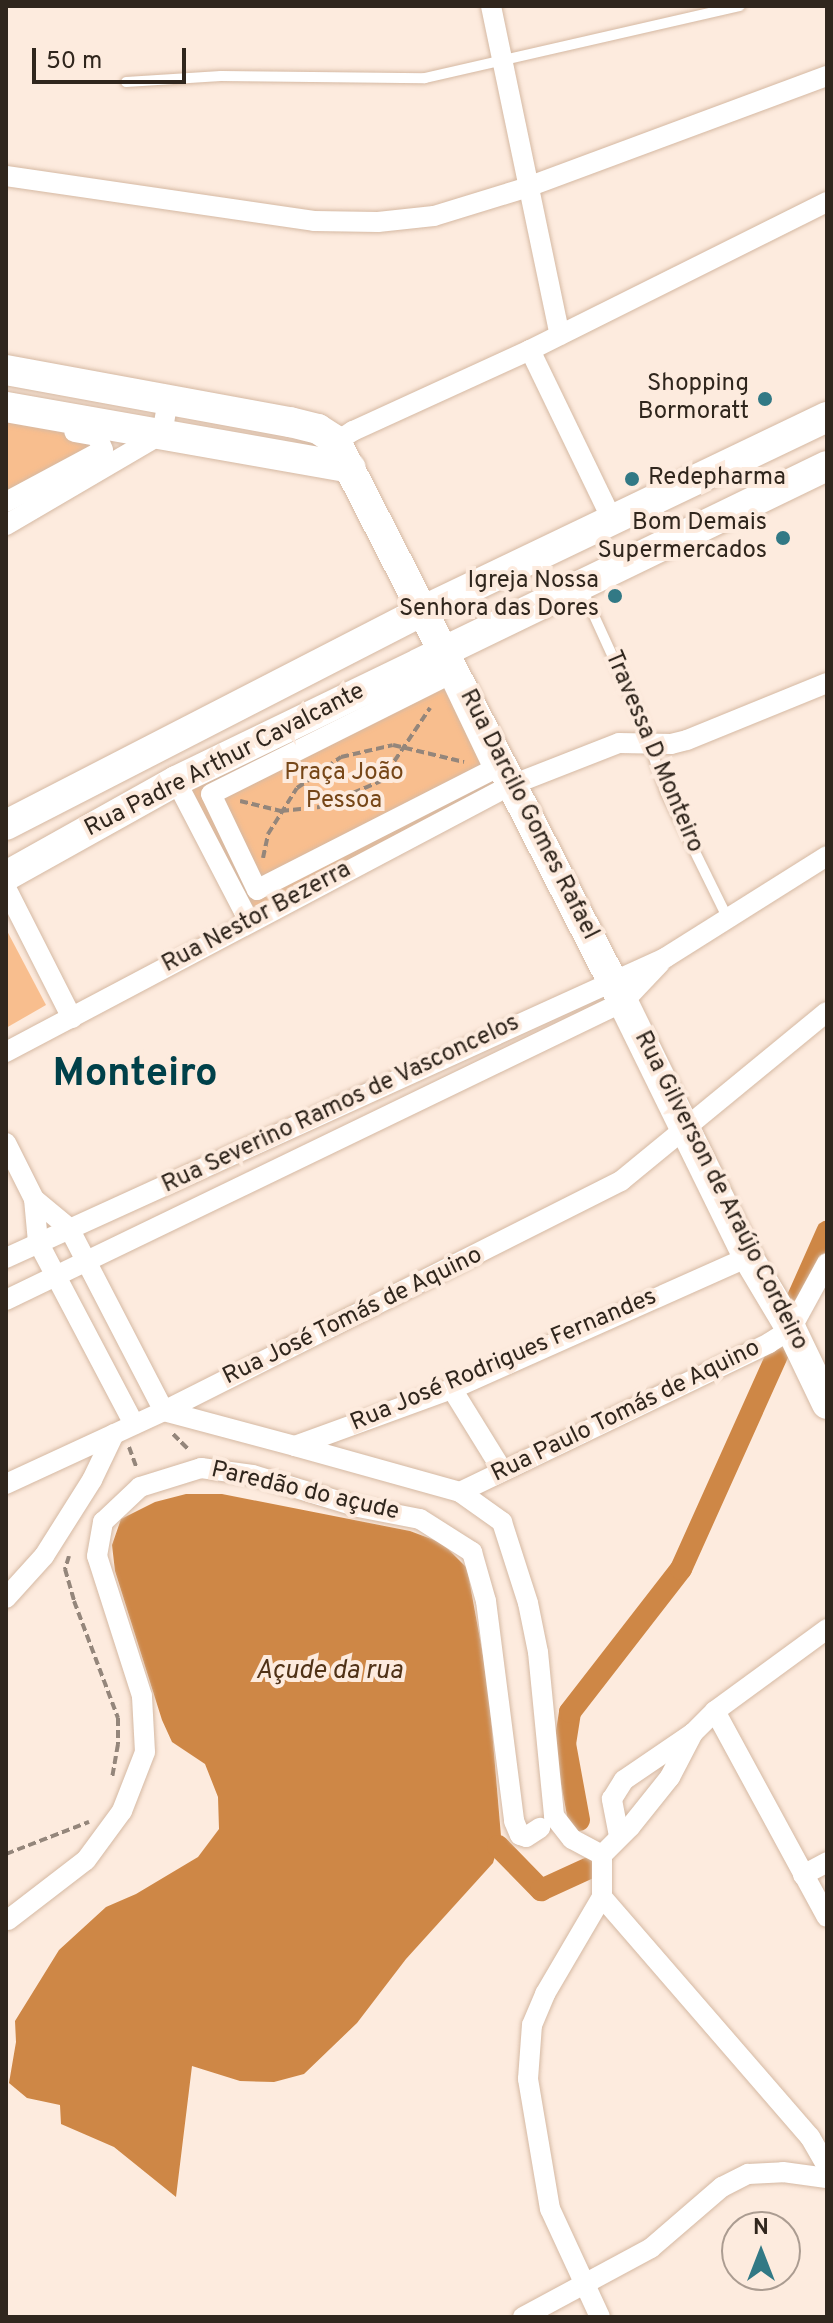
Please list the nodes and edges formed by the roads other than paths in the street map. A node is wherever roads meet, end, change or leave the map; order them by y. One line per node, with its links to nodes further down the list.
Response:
1 (491, 6): 3 (street)
2 (740, 6): 3 (lane)
3 (502, 57): 5 (lane); 7 (street)
4 (827, 76): 7 (street)
5 (126, 82)
6 (6, 176): 7 (street)
7 (528, 187): 9 (street)
8 (827, 202): 9 (street)
9 (560, 335): 10 (street)
10 (530, 350): 17 (street); 22 (street)
11 (6, 370): 12 (main road)
12 (168, 401): 16 (street); 17 (main road)
13 (6, 407): 16 (main road)
14 (827, 417): 18 (main road, Rua Padre Arthur Cavalcante)
15 (6, 421): 21 (street)
16 (162, 434): 17 (main road); 23 (street)
17 (326, 450): 25 (main road, Rua Darcilo Gomes Rafael)
18 (760, 450): 20 (main road); 22 (main road, Rua Padre Arthur Cavalcante)
19 (827, 466): 20 (main road, Rua Padre Arthur Cavalcante)
20 (780, 489): 24 (main road, Rua Padre Arthur Cavalcante)
21 (6, 502)
22 (612, 520): 25 (main road, Rua Padre Arthur Cavalcante)
23 (6, 525)
24 (581, 587): 26 (main road, Rua Padre Arthur Cavalcante); 28 (lane, Travessa D Monteiro)
25 (424, 610): 26 (main road, Rua Darcilo Gomes Rafael); 31 (main road, Rua Padre Arthur Cavalcante)
26 (447, 663): 29 (main road, Rua Darcilo Gomes Rafael); 29 (street); 30 (main road, Rua Padre Arthur Cavalcante)
27 (827, 683): 28 (street)
28 (650, 742): 29 (street); 35 (lane, Travessa D Monteiro)
29 (502, 777): 36 (street, Rua Nestor Bezerra); 37 (main road, Rua Darcilo Gomes Rafael)
30 (176, 781): 33 (main road, Rua Padre Arthur Cavalcante); 36 (street)
31 (6, 825)
32 (827, 856): 35 (street)
33 (6, 876)
34 (6, 888): 39 (street)
35 (727, 917): 37 (street)
36 (249, 921): 39 (street, Rua Nestor Bezerra)
37 (618, 990): 41 (main road, Rua Gilverson de Araújo Cordeiro); 43 (street, Rua Severino Ramos de Vasconcelos); 44 (street, Rua Severino Ramos de Vasconcelos)
38 (827, 1012): 41 (street, Rua José Tomás de Aquino)
39 (72, 1018): 40 (street, Rua Nestor Bezerra)
40 (6, 1052)
41 (688, 1129): 48 (main road, Rua Gilverson de Araújo Cordeiro); 57 (street, Rua José Tomás de Aquino)
42 (6, 1143): 45 (street)
43 (210, 1165): 44 (street); 46 (street, Rua Severino Ramos de Vasconcelos)
44 (224, 1194): 50 (street, Rua Severino Ramos de Vasconcelos)
45 (34, 1199): 46 (street); 47 (street)
46 (69, 1228): 47 (street, Rua Severino Ramos de Vasconcelos); 50 (street)
47 (38, 1242): 49 (street, Rua Severino Ramos de Vasconcelos); 52 (street)
48 (748, 1257): 54 (main road, Rua Gilverson de Araújo Cordeiro); 55 (street, Rua José Rodrigues Fernandes)
49 (6, 1258)
50 (87, 1261): 52 (street, Rua Severino Ramos de Vasconcelos); 57 (street)
51 (827, 1263): 54 (street)
52 (55, 1276): 53 (street, Rua Severino Ramos de Vasconcelos); 58 (street)
53 (6, 1300)
54 (791, 1329): 56 (main road, Rua Gilverson de Araújo Cordeiro); 60 (street, Rua Paulo Tomás de Aquino)
55 (452, 1389): 59 (street, Rua José Rodrigues Fernandes); 60 (street)
56 (827, 1404)
57 (160, 1413): 58 (street, Rua José Tomás de Aquino); 59 (street)
58 (124, 1429): 61 (street, Rua José Tomás de Aquino); 63 (street)
59 (295, 1446): 62 (street)
60 (502, 1470): 62 (street, Rua Paulo Tomás de Aquino)
61 (6, 1484)
62 (460, 1492): 69 (street)
63 (6, 1598)
64 (827, 1629): 65 (street)
65 (715, 1711): 66 (street); 71 (street)
66 (693, 1733): 68 (street); 68 (street)
67 (540, 1828): 74 (street, Paredão do açude)
68 (619, 1836): 69 (street)
69 (602, 1855): 72 (street)
70 (827, 1862): 71 (street)
71 (803, 1875): 73 (street)
72 (602, 1897): 75 (street); 78 (street)
73 (827, 1917)
74 (8, 1920)
75 (818, 2132): 76 (street)
76 (827, 2167)
77 (827, 2178): 78 (street)
78 (587, 2281): 79 (street); 80 (street)
79 (523, 2317)
80 (600, 2317)

